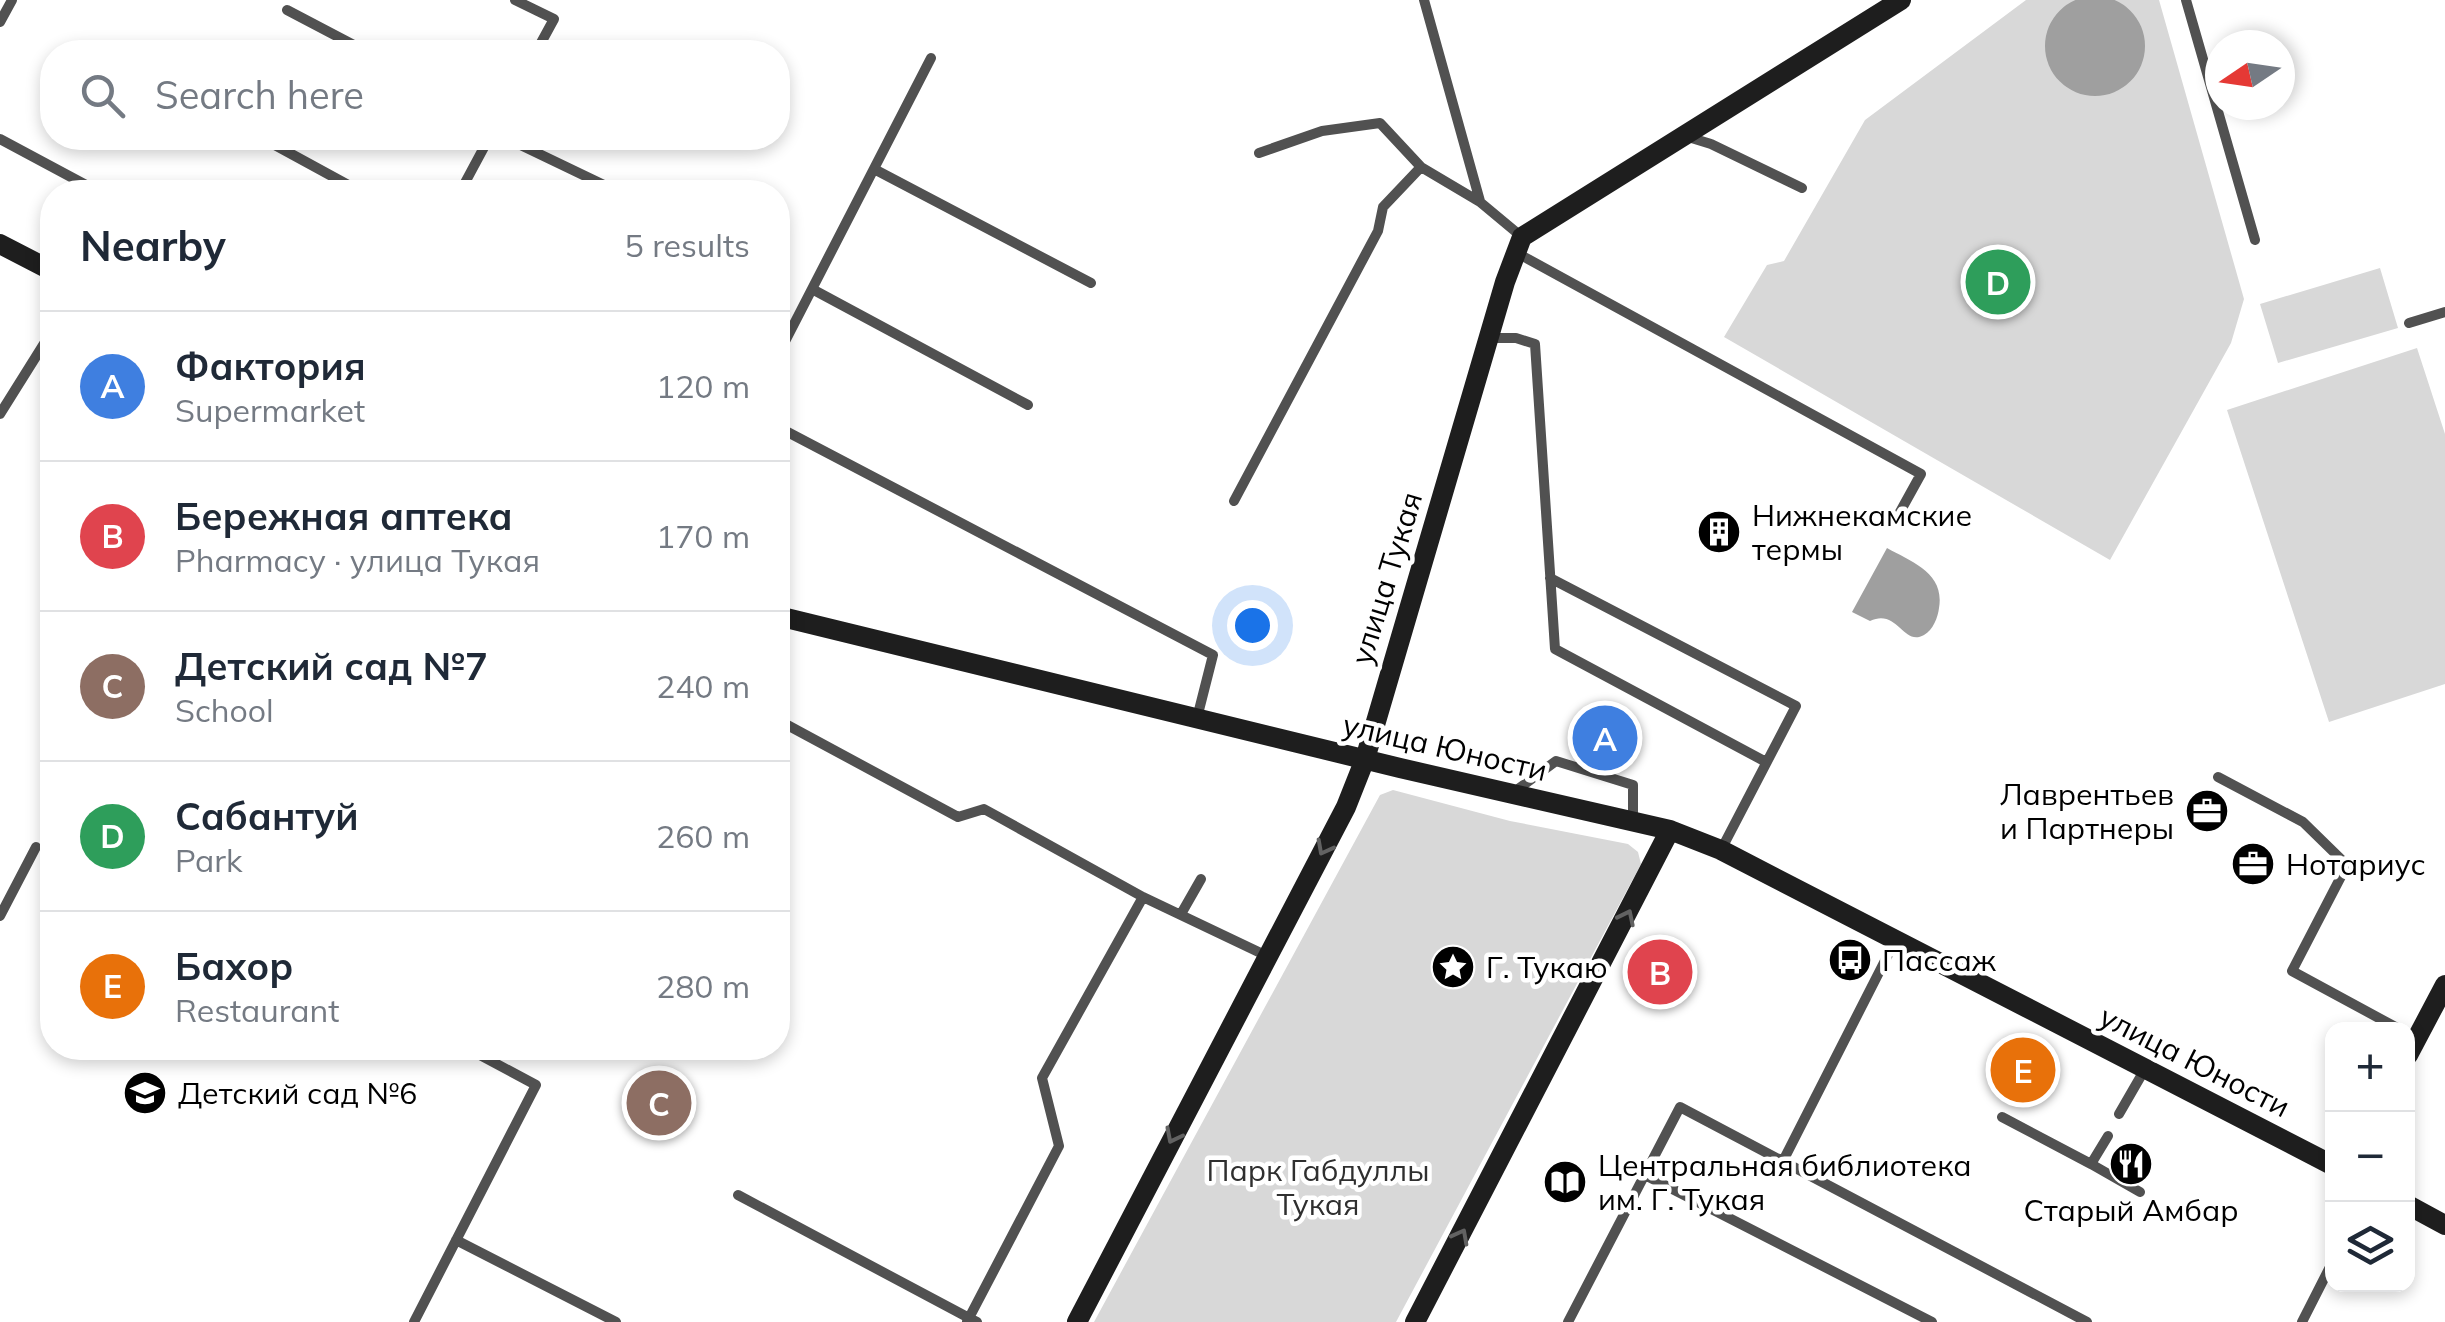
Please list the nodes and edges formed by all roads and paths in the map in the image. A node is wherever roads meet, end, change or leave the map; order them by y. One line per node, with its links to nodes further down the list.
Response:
1 (12, 0): 7 (lane)
2 (515, 0): 9 (lane)
3 (1424, 0): 24 (lane)
4 (1901, 0): 11 (street)
5 (2186, 0): 25 (lane)
6 (287, 10): 8 (lane)
7 (0, 22)
8 (344, 40)
9 (543, 40)
10 (931, 58): 18 (lane)
11 (1684, 136): 23 (lane); 27 (street)
12 (0, 140): 19 (lane)
13 (284, 150): 20 (lane)
14 (483, 150): 21 (lane)
15 (531, 150): 22 (lane)
16 (1258, 152): 17 (lane)
17 (1421, 166): 24 (lane); 41 (lane)
18 (874, 169): 29 (lane); 30 (lane)
19 (76, 180)
20 (340, 180)
21 (466, 180)
22 (594, 180)
23 (1802, 188)
24 (1480, 202): 27 (lane)
25 (2255, 240)
26 (0, 244): 28 (street)
27 (1519, 245): 34 (street, улица Тукая); 42 (lane)
28 (40, 265)
29 (1090, 283)
30 (812, 290): 33 (lane); 38 (lane)
31 (2445, 312): 32 (lane)
32 (2410, 323)
33 (790, 332)
34 (1489, 338): 43 (lane); 47 (street, улица Тукая)
35 (40, 349): 37 (lane)
36 (0, 384): 37 (lane)
37 (12, 390): 39 (lane)
38 (1028, 405)
39 (0, 414)
40 (790, 433): 45 (lane)
41 (1234, 501)
42 (1895, 521)
43 (1550, 578): 48 (lane); 48 (lane)
44 (790, 619): 45 (street, улица Юности)
45 (1196, 719): 47 (street, улица Юности)
46 (790, 726): 56 (lane)
47 (1365, 760): 50 (street, улица Юности); 60 (street, улица Тукая, one-way to 60)
48 (1766, 762): 54 (lane)
49 (2218, 777): 62 (lane)
50 (1513, 793): 51 (street, улица Юности); 51 (lane)
51 (1633, 821): 52 (street, улица Юности)
52 (1670, 830): 54 (street, улица Юности); 83 (street, one-way to 52)
53 (36, 847): 58 (lane)
54 (1721, 850): 59 (street, улица Юности)
55 (1202, 879): 57 (lane)
56 (1143, 898): 57 (lane); 79 (lane)
57 (1181, 914): 60 (lane)
58 (0, 916)
59 (1896, 940): 65 (street, улица Юности); 69 (lane)
60 (1266, 956): 82 (street, улица Тукая, one-way to 82)
61 (2445, 985): 63 (street)
62 (2379, 1022)
63 (2415, 1029)
64 (489, 1060): 77 (lane)
65 (2145, 1070): 66 (lane); 70 (street, улица Юности)
66 (2120, 1114)
67 (2002, 1116): 71 (lane)
68 (2108, 1136): 71 (lane)
69 (1783, 1161): 72 (lane); 86 (lane)
70 (2325, 1161)
71 (2092, 1164): 73 (lane)
72 (1645, 1174): 84 (lane); 85 (lane)
73 (2140, 1192)
74 (738, 1194): 79 (lane)
75 (2415, 1209): 76 (street)
76 (2445, 1224)
77 (456, 1240): 80 (lane); 81 (lane)
78 (2325, 1277): 87 (lane)
79 (971, 1321)
80 (414, 1322)
81 (616, 1322)
82 (1077, 1322)
83 (1415, 1322)
84 (1568, 1322)
85 (1932, 1322)
86 (2087, 1322)
87 (2302, 1322)

